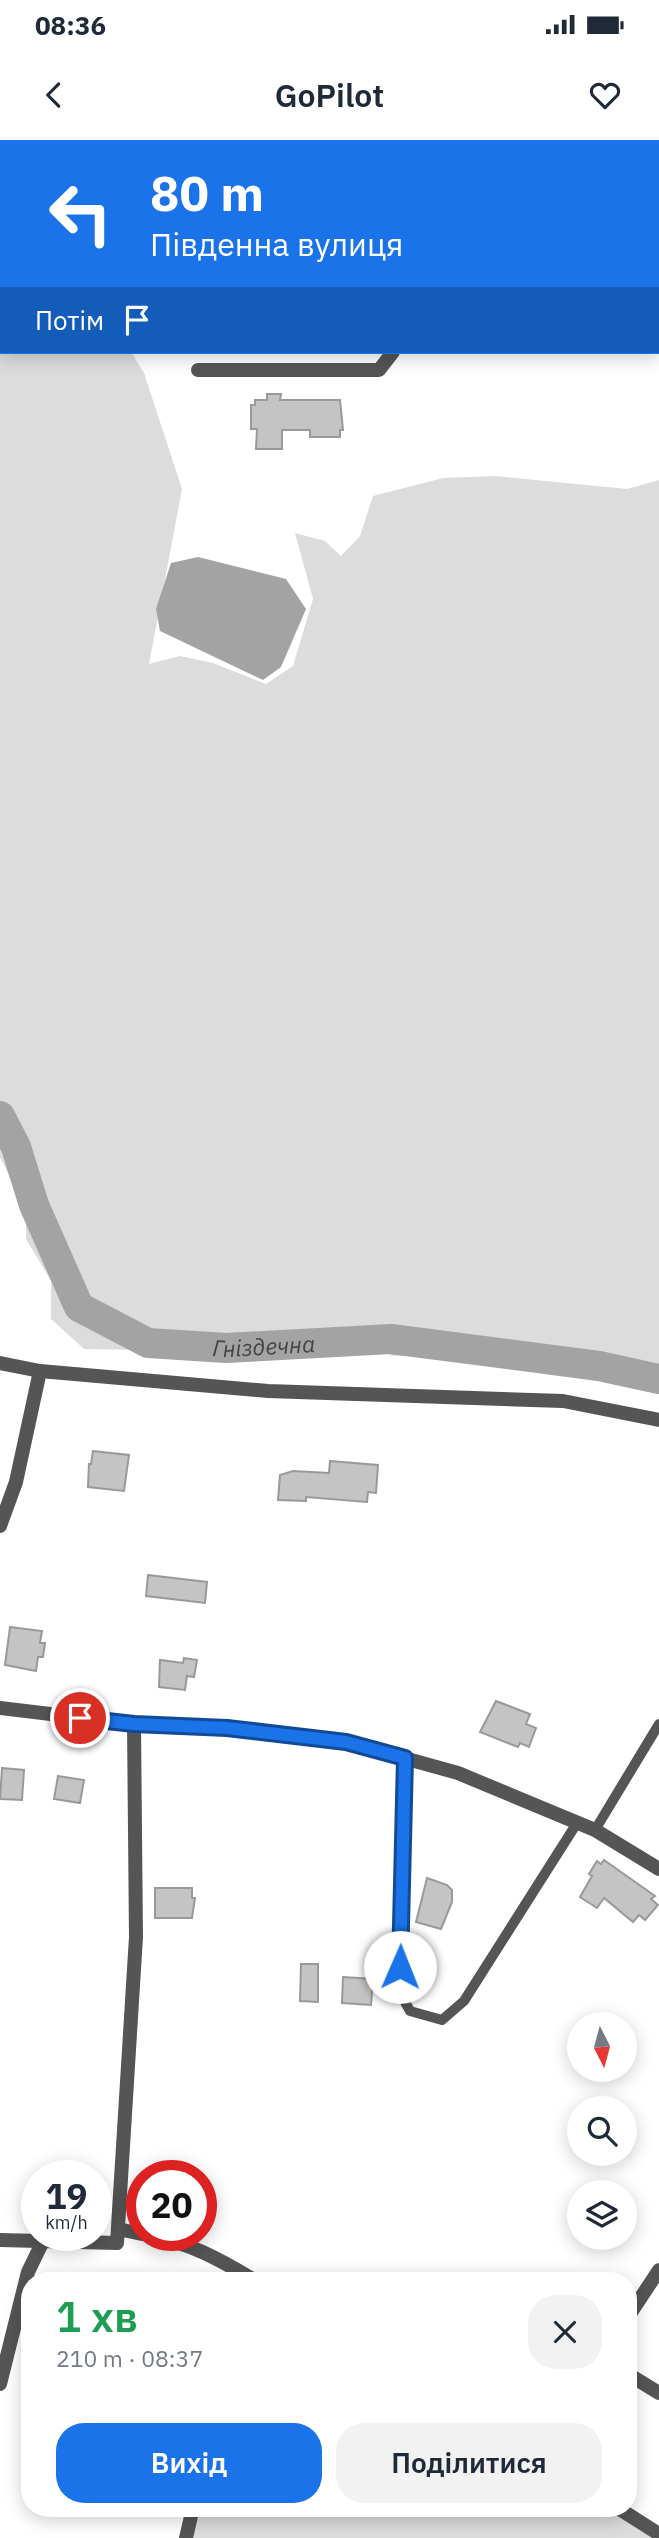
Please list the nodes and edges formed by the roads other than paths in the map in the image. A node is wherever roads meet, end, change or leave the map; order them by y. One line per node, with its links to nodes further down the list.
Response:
1 (391, 354): 2 (street)
2 (198, 370)
3 (0, 1363): 4 (street)
4 (40, 1371): 5 (street); 6 (street)
5 (659, 1420)
6 (0, 1526)
7 (0, 1708): 8 (street)
8 (134, 1724): 10 (street); 14 (street)
9 (659, 1724): 12 (lane)
10 (405, 1758): 11 (street); 11 (lane)
11 (577, 1823): 12 (street)
12 (595, 1829): 13 (street)
13 (659, 1869)
14 (118, 2229): 15 (street); 18 (street)
15 (126, 2231)
16 (0, 2240): 17 (street)
17 (21, 2240)
18 (112, 2243)
19 (38, 2251): 22 (street)
20 (200, 2251): 23 (street)
21 (659, 2270): 25 (street)
22 (29, 2272)
23 (239, 2272)
24 (21, 2303): 27 (street)
25 (637, 2303)
26 (637, 2380): 28 (street)
27 (0, 2384)
28 (659, 2393)
29 (191, 2517): 32 (street)
30 (632, 2517): 31 (street)
31 (659, 2535)
32 (186, 2538)

